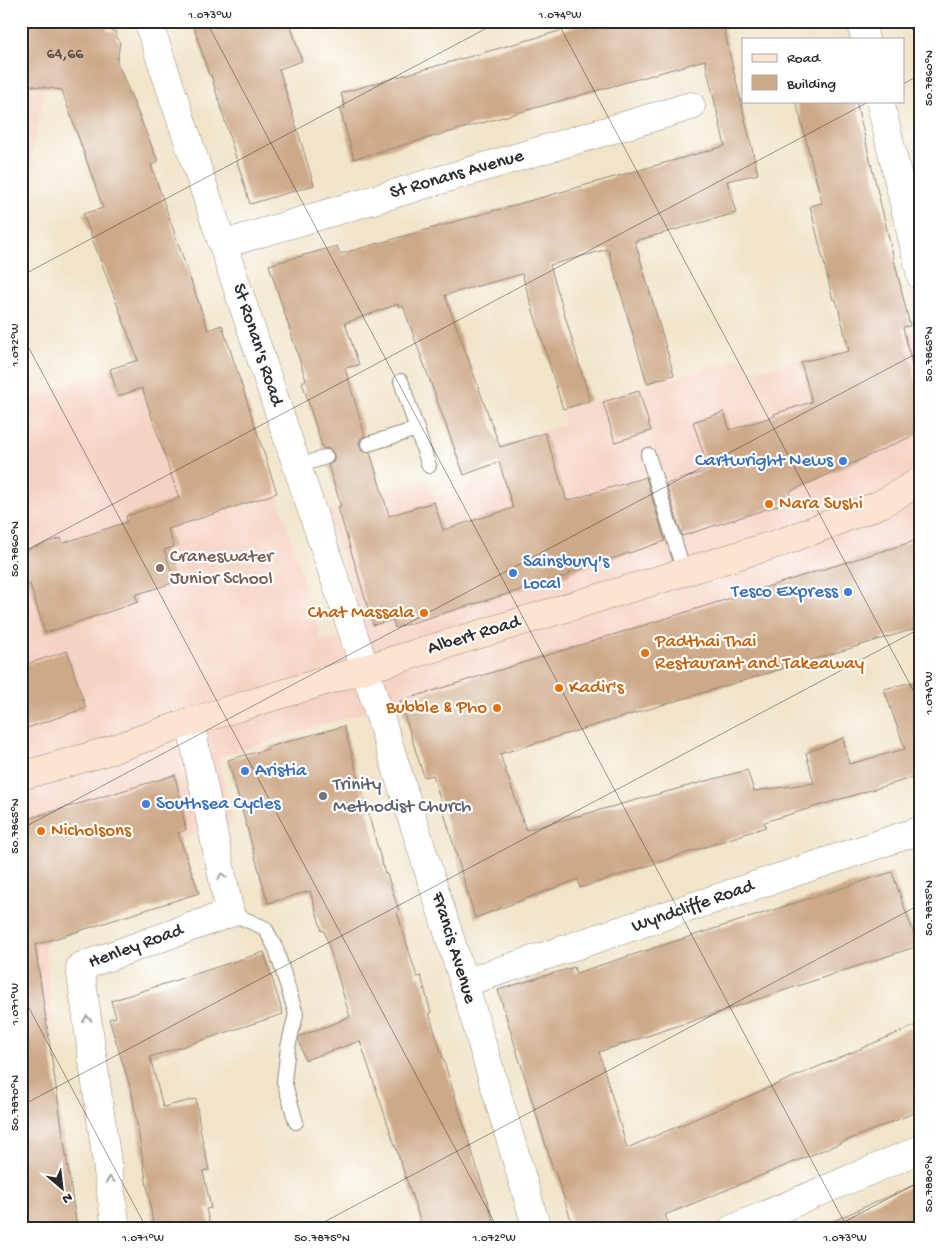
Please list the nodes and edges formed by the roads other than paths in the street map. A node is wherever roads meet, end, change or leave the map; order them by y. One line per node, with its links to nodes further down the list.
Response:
1 (148, 21): 6 (street, St Ronan's Road)
2 (861, 21): 3 (street)
3 (865, 38)
4 (880, 102): 7 (street)
5 (691, 106): 6 (street, St Ronans Avenue)
6 (224, 244): 13 (street, St Ronan's Road)
7 (921, 276)
8 (401, 381): 9 (lane)
9 (417, 429): 10 (lane); 14 (lane)
10 (368, 444)
11 (648, 455): 16 (lane)
12 (326, 457): 13 (lane)
13 (298, 466): 17 (street, St Ronan's Road)
14 (429, 466)
15 (921, 481): 16 (main road, Albert Road)
16 (684, 572): 17 (main road, Albert Road)
17 (365, 669): 18 (main road, Albert Road); 22 (street, Francis Avenue)
18 (190, 722): 19 (main road, Albert Road); 21 (street, one-way to 18)
19 (21, 776)
20 (921, 830): 22 (street, Wyndcliffe Road)
21 (230, 913): 23 (lane); 25 (street, Henley Road, one-way to 21)
22 (464, 983): 26 (street, Francis Avenue)
23 (296, 1122)
24 (921, 1149): 27 (street)
25 (116, 1229)
26 (537, 1229)
27 (732, 1229)

